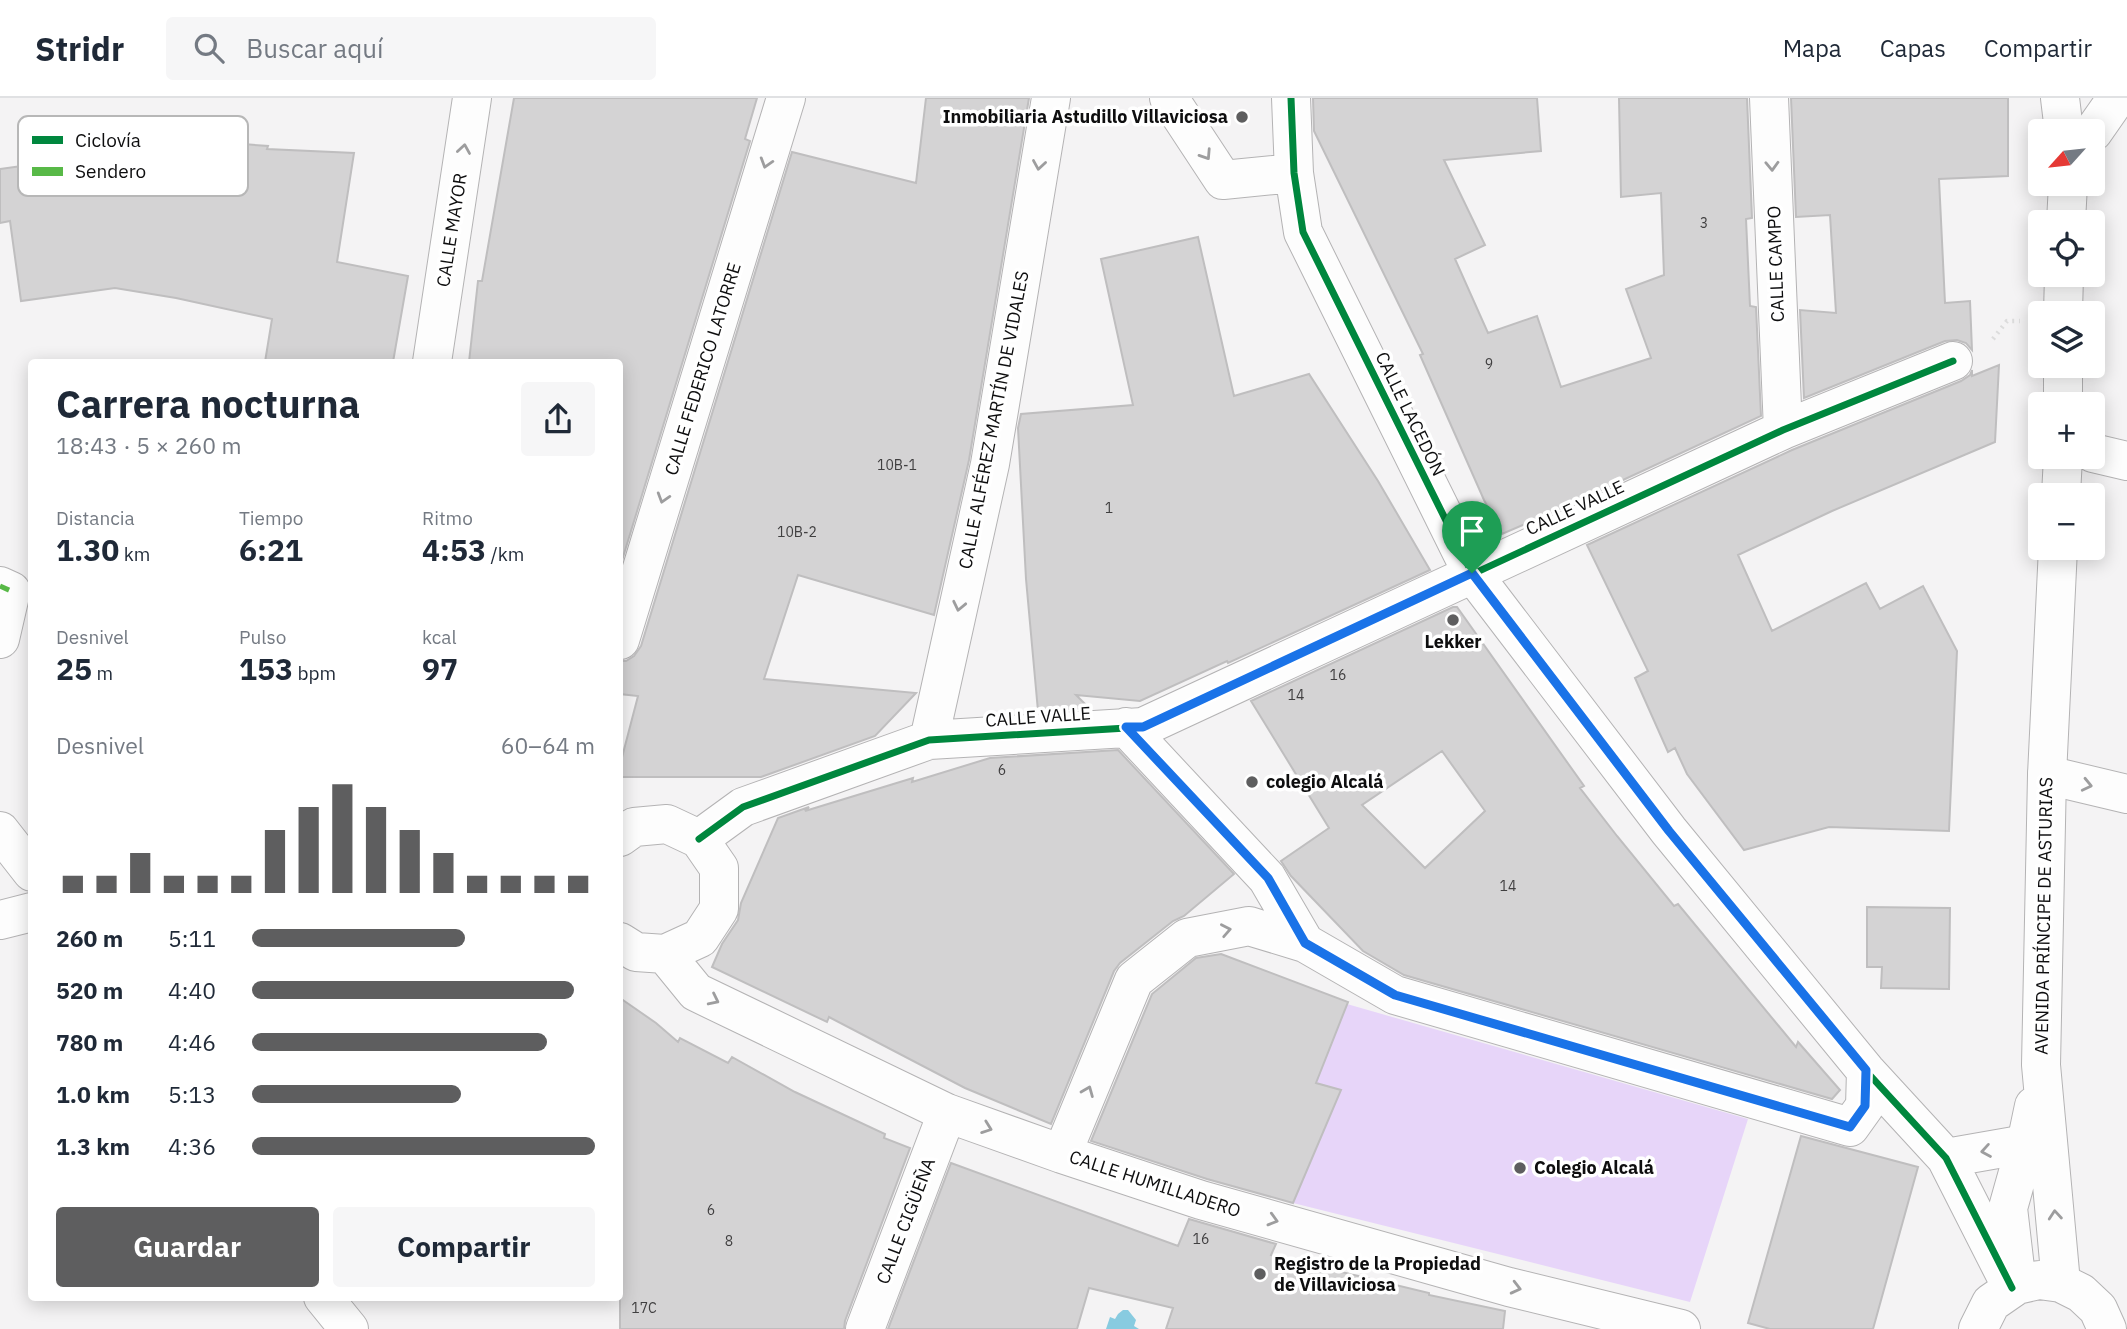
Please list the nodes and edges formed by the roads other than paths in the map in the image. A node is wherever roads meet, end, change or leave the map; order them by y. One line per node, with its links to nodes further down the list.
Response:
1 (472, 98): 10 (street, CALLE MAYOR, one-way to 1)
2 (786, 98): 18 (street, CALLE FEDERICO LATORRE, one-way to 18)
3 (1051, 98): 21 (street, CALLE ALFÉREZ MARTÍN DE VIDALES, one-way to 21)
4 (1169, 98): 9 (street, one-way to 9)
5 (1291, 98): 9 (street, CALLE LACEDÓN)
6 (1769, 98): 12 (street, CALLE CAMPO, one-way to 12)
7 (2060, 98): 8 (street)
8 (2063, 119)
9 (1294, 173): 16 (street, CALLE LACEDÓN)
10 (432, 359)
11 (1953, 361): 12 (street, CALLE VALLE)
12 (1783, 430): 16 (street, CALLE VALLE)
13 (2105, 456): 14 (street)
14 (2127, 461)
15 (2057, 560): 22 (street, AVENIDA PRÍNCIPE DE ASTURIAS)
16 (1472, 573): 20 (street, CALLE VALLE); 34 (street, CALLE LACEDÓN)
17 (5, 588): 19 (street)
18 (623, 630)
19 (0, 639)
20 (1126, 727): 21 (street, CALLE VALLE); 30 (street)
21 (929, 740): 26 (street, CALLE VALLE)
22 (2047, 775): 23 (street, one-way to 23); 33 (street, AVENIDA PRÍNCIPE DE ASTURIAS)
23 (2127, 794)
24 (0, 831): 27 (street)
25 (623, 835): 26 (street)
26 (699, 839): 32 (street)
27 (28, 867)
28 (28, 913): 29 (street)
29 (0, 920)
30 (1305, 943): 34 (street); 37 (street, one-way to 30)
31 (623, 944): 32 (street)
32 (666, 954): 35 (street, CALLE HUMILLADERO, one-way to 35)
33 (2042, 1065): 36 (street); 39 (street, AVENIDA PRÍNCIPE DE ASTURIAS, one-way to 33)
34 (1866, 1070): 38 (street, CALLE LACEDÓN)
35 (947, 1113): 37 (street, CALLE HUMILLADERO, one-way to 37); 45 (street, CALLE CIGÜEÑA)
36 (2026, 1144): 38 (street, one-way to 38); 40 (street)
37 (1062, 1154): 46 (street, CALLE HUMILLADERO, one-way to 46)
38 (1946, 1158): 40 (street, CALLE LACEDÓN)
39 (2061, 1283): 40 (street); 48 (street)
40 (2014, 1287): 47 (street)
41 (326, 1301): 43 (street)
42 (353, 1301): 44 (street)
43 (349, 1329)
44 (357, 1329)
45 (865, 1329)
46 (1682, 1329)
47 (1978, 1329)
48 (2107, 1329)

